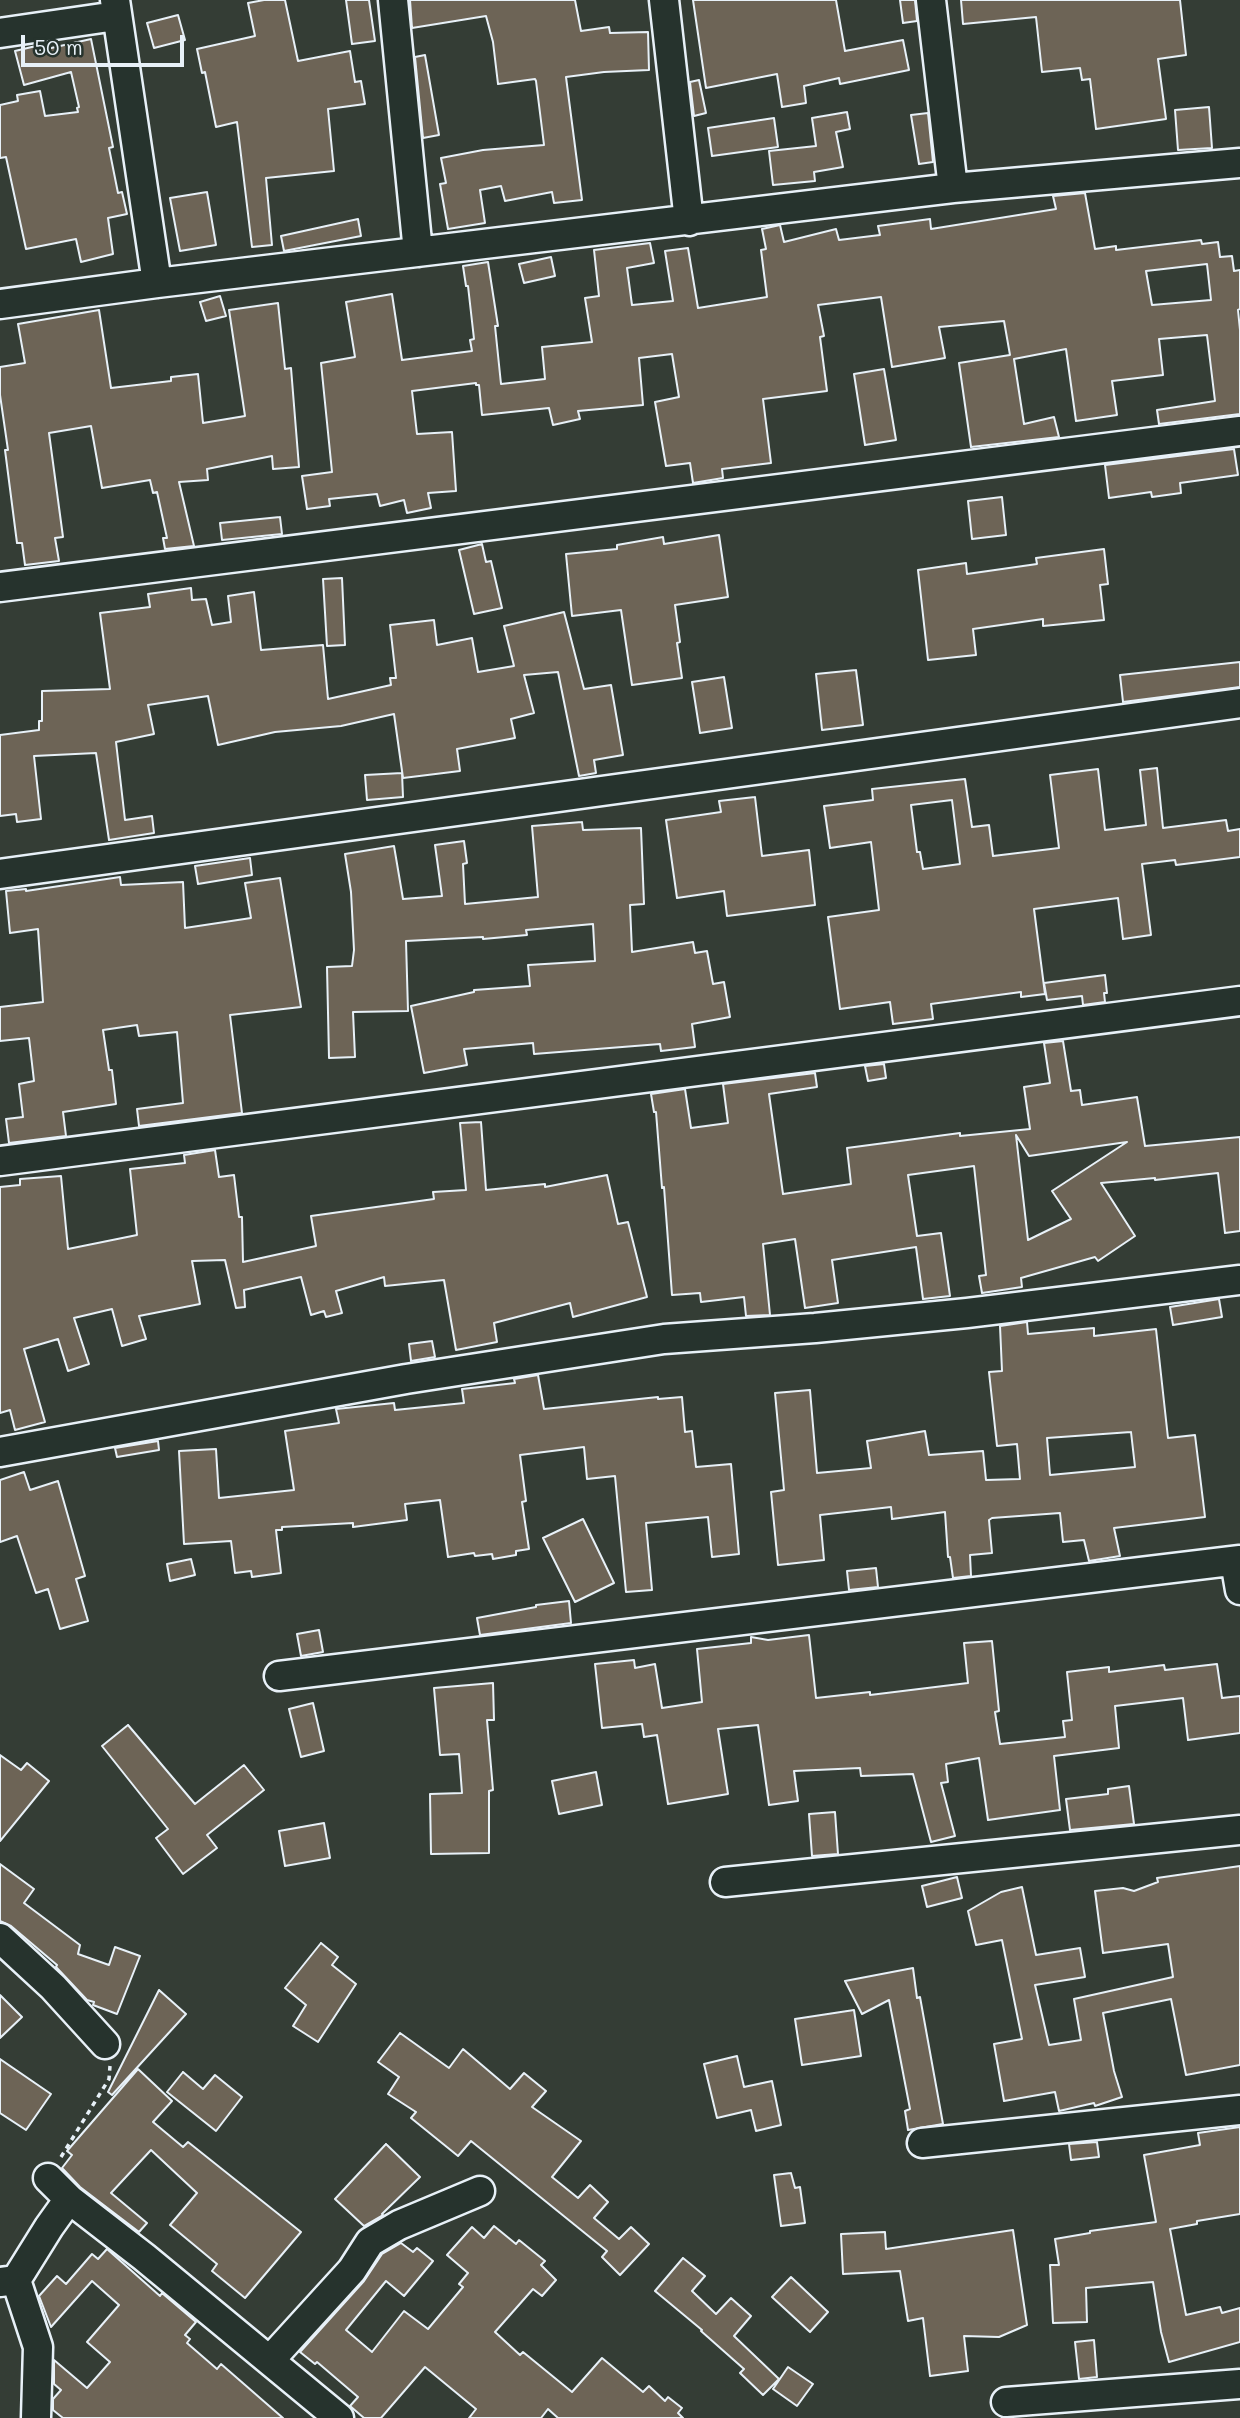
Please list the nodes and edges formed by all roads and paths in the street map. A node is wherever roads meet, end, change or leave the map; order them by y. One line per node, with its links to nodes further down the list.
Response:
1 (393, 0): 9 (street)
2 (664, 0): 8 (street)
3 (931, 0): 7 (street)
4 (116, 8): 5 (street); 10 (street)
5 (0, 33)
6 (1240, 163): 7 (street)
7 (953, 188): 8 (street)
8 (689, 221): 9 (street)
9 (418, 252): 10 (street)
10 (156, 283): 11 (street)
11 (0, 304)
12 (1240, 430): 13 (street)
13 (0, 587)
14 (1240, 702): 15 (street)
15 (0, 874)
16 (1240, 1001): 17 (street)
17 (0, 1161)
18 (1240, 1280): 19 (street)
19 (0, 1452)
20 (1237, 1560): 21 (street); 22 (street)
21 (1240, 1590)
22 (279, 1676)
23 (1240, 1830): 24 (street)
24 (725, 1882)
25 (0, 1938): 26 (street)
26 (105, 2044): 29 (path)
27 (1240, 2110): 28 (street)
28 (922, 2143)
29 (48, 2178): 31 (street)
30 (480, 2191): 33 (street)
31 (69, 2199): 32 (street); 33 (street)
32 (8, 2281): 36 (street)
33 (270, 2360): 37 (street)
34 (1240, 2384): 35 (street)
35 (1006, 2402)
36 (36, 2418)
37 (339, 2418)

